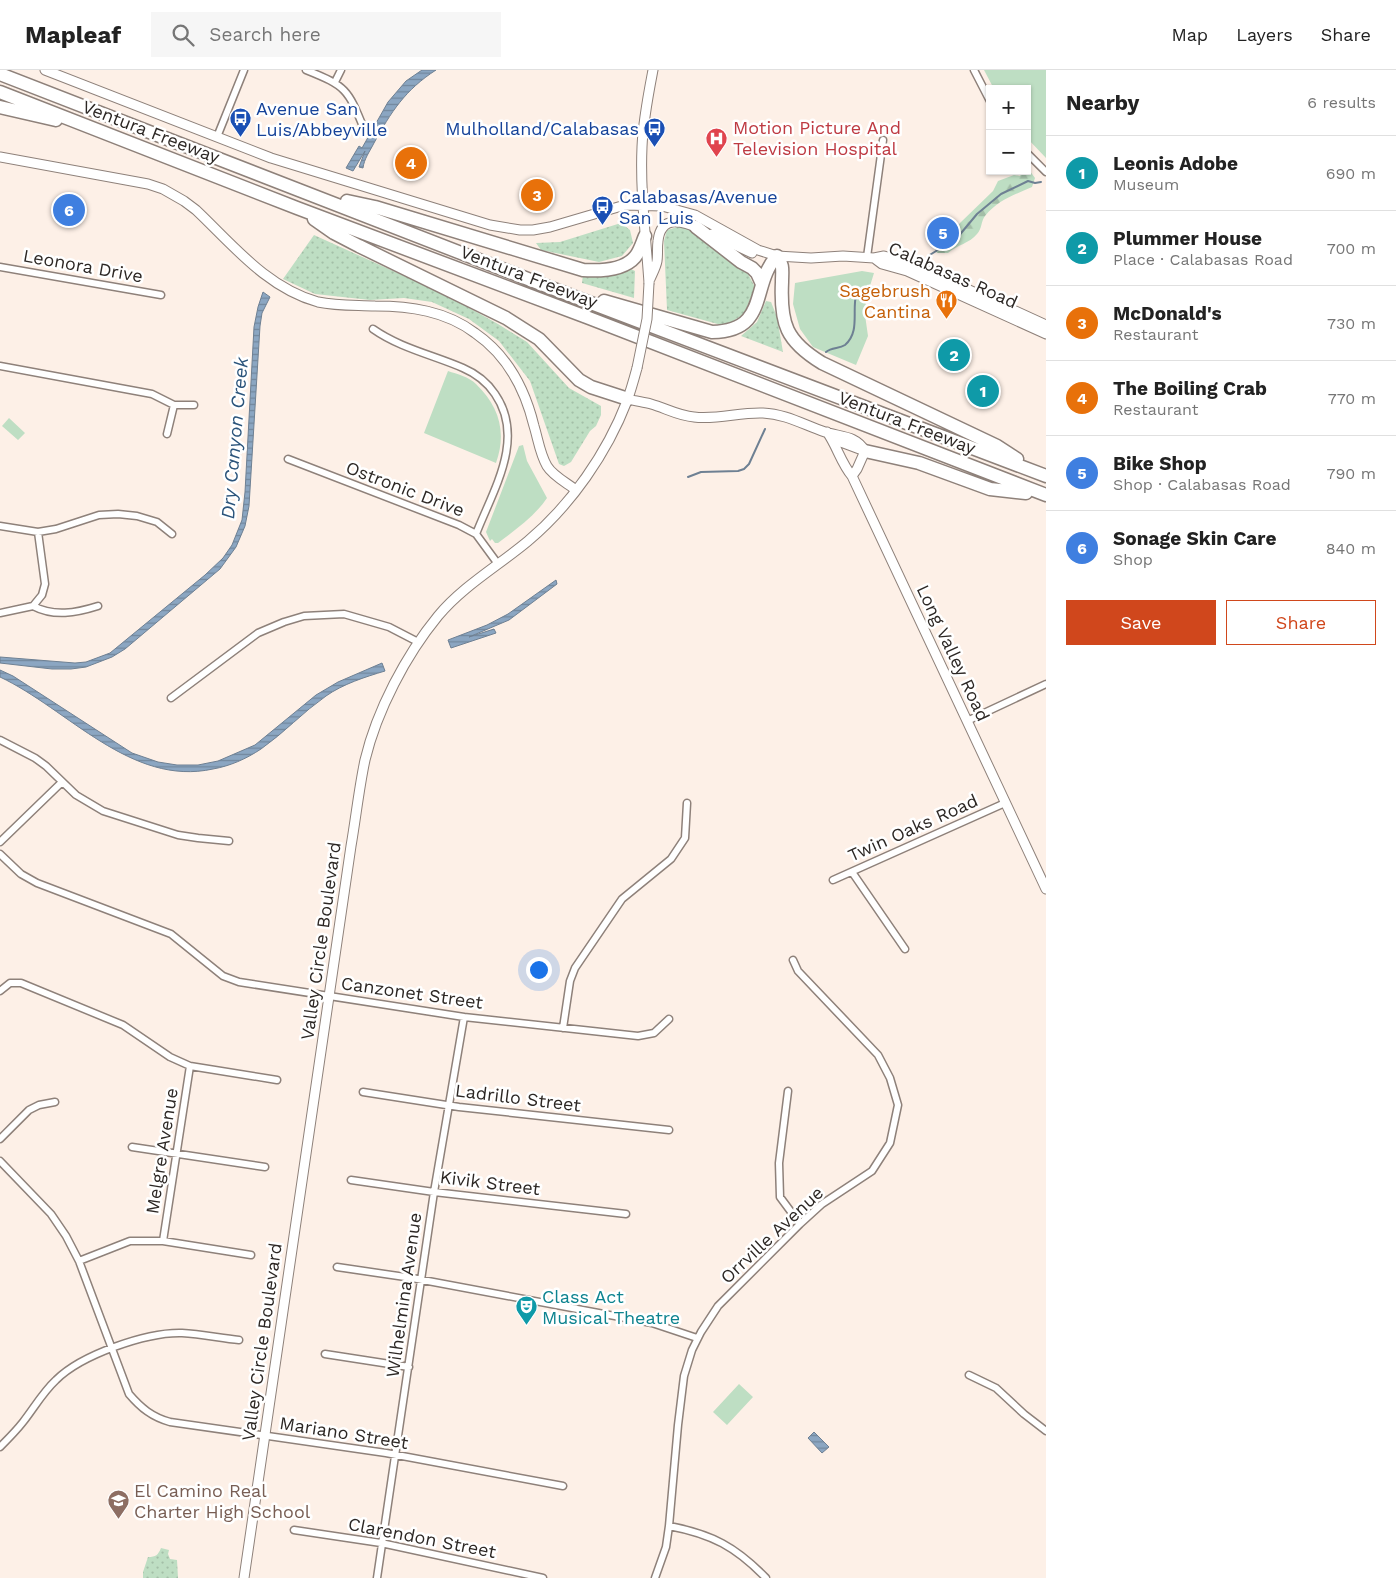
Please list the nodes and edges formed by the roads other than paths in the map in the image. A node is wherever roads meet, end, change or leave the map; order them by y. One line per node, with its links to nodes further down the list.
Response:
1 (45, 70): 14 (main road, Calabasas Road)
2 (244, 70): 14 (street)
3 (306, 70): 8 (street)
4 (341, 70): 8 (street)
5 (653, 70): 20 (main road)
6 (974, 70): 10 (street)
7 (0, 74): 19 (highway, Ventura Freeway)
8 (335, 82): 12 (street)
9 (0, 92): 13 (highway, Ventura Freeway)
10 (986, 93)
11 (0, 107): 13 (highway)
12 (364, 129)
13 (100, 130): 21 (highway, Ventura Freeway)
14 (218, 137): 20 (main road, Calabasas Road)
15 (884, 140): 25 (street)
16 (0, 157): 44 (main road)
17 (1031, 157): 18 (street)
18 (1046, 172)
19 (308, 192): 23 (highway); 29 (highway, Ventura Freeway)
20 (642, 204): 23 (main road); 24 (main road, Calabasas Road)
21 (297, 208): 35 (highway); 45 (highway, Ventura Freeway)
22 (696, 227): 24 (main road); 27 (main road); 28 (highway)
23 (645, 236): 27 (main road)
24 (777, 256): 25 (main road, Calabasas Road); 28 (highway); 42 (highway)
25 (870, 258): 31 (main road, Calabasas Road); 33 (main road, Calabasas Road)
26 (0, 267): 30 (street, Leonora Drive)
27 (649, 282): 35 (main road, Valley Circle Boulevard, bridge)
28 (762, 284): 29 (highway)
29 (546, 286): 42 (highway, Ventura Freeway)
30 (161, 295)
31 (1046, 325)
32 (373, 329): 49 (street)
33 (1046, 334)
34 (0, 366): 36 (street)
35 (628, 399): 38 (main road); 44 (main road, Valley Circle Boulevard)
36 (174, 405): 37 (street); 39 (street)
37 (194, 405)
38 (827, 432): 40 (main road); 43 (main road, Long Valley Road)
39 (167, 434)
40 (864, 451): 43 (main road); 45 (highway)
41 (288, 459): 49 (street, Ostronic Drive)
42 (1041, 474)
43 (852, 476): 57 (main road, Long Valley Road)
44 (576, 490): 50 (main road, Valley Circle Boulevard)
45 (1045, 495)
46 (0, 526): 47 (street)
47 (38, 532): 48 (street); 51 (street)
48 (172, 534)
49 (476, 534): 50 (street, Ostronic Drive)
50 (498, 564): 54 (main road, Valley Circle Boulevard)
51 (32, 606): 52 (street); 53 (street)
52 (98, 606)
53 (0, 613)
54 (418, 642): 56 (street); 71 (main road, Valley Circle Boulevard)
55 (1046, 684): 57 (street)
56 (171, 698)
57 (967, 720): 61 (main road, Long Valley Road)
58 (0, 740): 59 (street)
59 (62, 782): 62 (street); 63 (street)
60 (687, 803): 74 (street)
61 (1005, 803): 65 (street, Twin Oaks Road); 67 (main road, Long Valley Road)
62 (229, 841)
63 (0, 842)
64 (0, 854): 71 (street, Canzonet Street)
65 (852, 872): 66 (street, Twin Oaks Road); 68 (street)
66 (833, 880)
67 (1046, 889)
68 (905, 949)
69 (793, 960): 90 (street, Orrville Avenue)
70 (0, 991): 75 (street)
71 (330, 997): 72 (street, Canzonet Street); 103 (main road, Valley Circle Boulevard)
72 (464, 1017): 74 (street, Canzonet Street); 80 (street, Wilhelmina Avenue)
73 (669, 1019): 74 (street, Canzonet Street)
74 (563, 1028)
75 (190, 1066): 76 (street); 84 (street, Melgre Avenue)
76 (278, 1080)
77 (788, 1091): 90 (street)
78 (363, 1092): 80 (street, Ladrillo Street)
79 (55, 1102): 82 (street)
80 (449, 1106): 81 (street, Ladrillo Street); 88 (street, Wilhelmina Avenue)
81 (669, 1130)
82 (0, 1139)
83 (132, 1147): 84 (street)
84 (176, 1153): 86 (street); 91 (street, Melgre Avenue)
85 (0, 1160): 93 (street, Mariano Street)
86 (265, 1167)
87 (351, 1180): 88 (street, Kivik Street)
88 (434, 1192): 89 (street, Kivik Street); 95 (street, Wilhelmina Avenue)
89 (626, 1214)
90 (800, 1224): 96 (street, Orrville Avenue)
91 (163, 1241): 92 (street); 93 (street)
92 (251, 1255)
93 (78, 1261): 98 (street, Mariano Street)
94 (337, 1267): 95 (street)
95 (422, 1281): 96 (street); 100 (street, Wilhelmina Avenue)
96 (697, 1338): 107 (street, Orrville Avenue)
97 (239, 1340): 98 (street)
98 (111, 1349): 103 (street, Mariano Street); 104 (street)
99 (325, 1354): 100 (street)
100 (409, 1367): 105 (street, Wilhelmina Avenue)
101 (969, 1375): 102 (street)
102 (1046, 1431)
103 (264, 1436): 105 (street, Mariano Street); 110 (main road, Valley Circle Boulevard)
104 (0, 1447)
105 (395, 1455): 106 (street, Mariano Street); 109 (street, Wilhelmina Avenue)
106 (563, 1486)
107 (669, 1526): 113 (street, Orrville Avenue); 114 (street)
108 (294, 1530): 109 (street, Clarendon Street)
109 (382, 1543): 111 (street, Wilhelmina Avenue); 112 (street, Clarendon Street)
110 (244, 1578)
111 (377, 1578)
112 (543, 1578)
113 (655, 1578)
114 (766, 1578)

